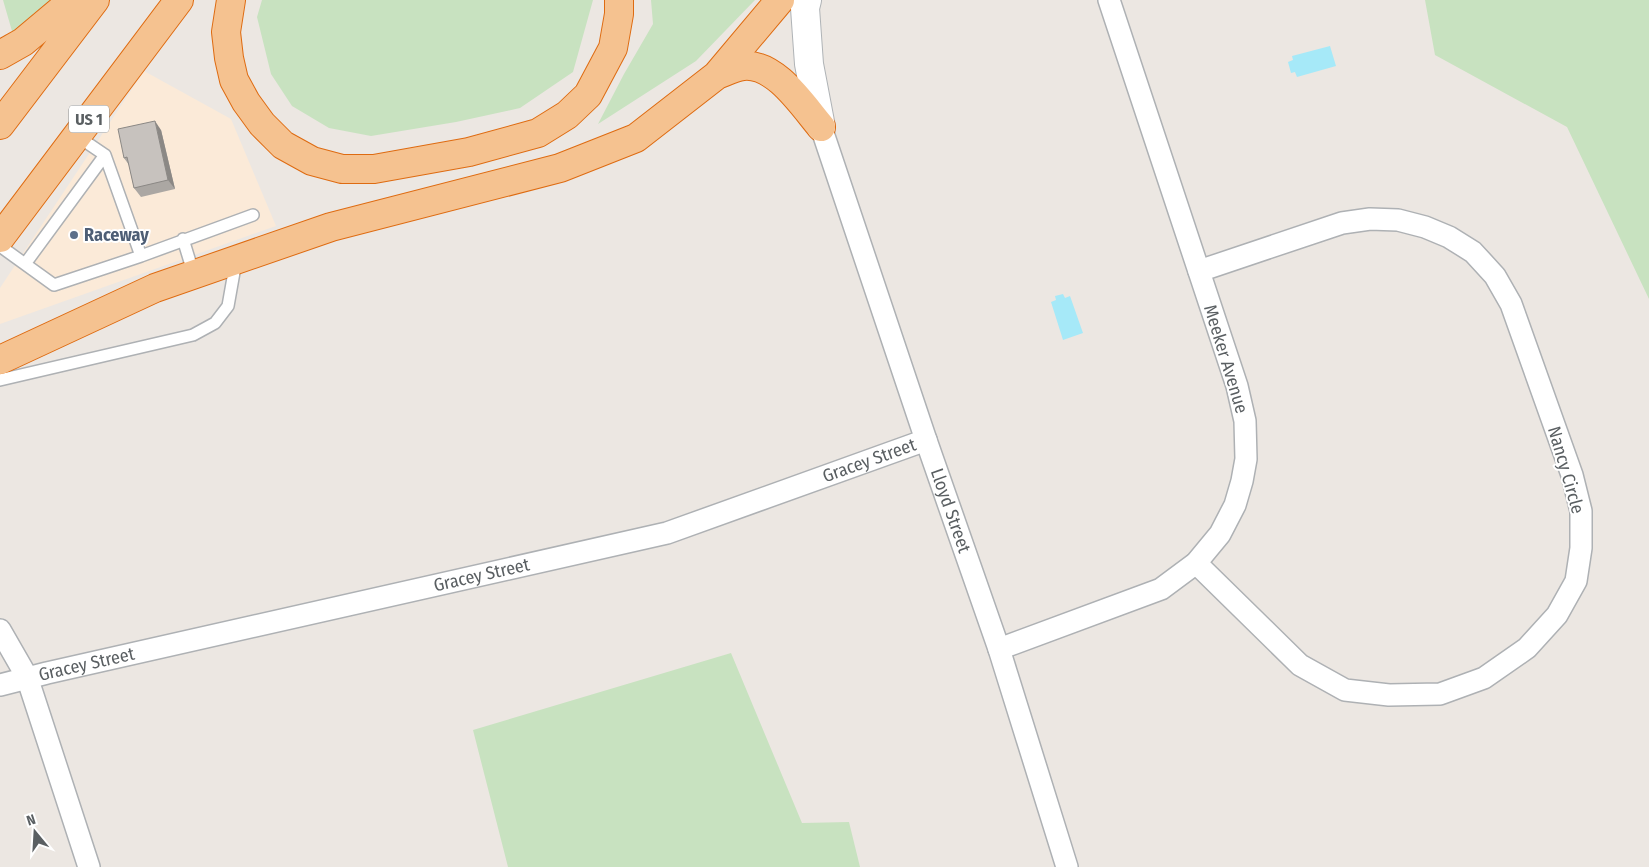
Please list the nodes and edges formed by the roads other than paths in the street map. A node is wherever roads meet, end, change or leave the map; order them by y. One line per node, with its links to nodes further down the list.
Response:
1 (73, 0): 9 (highway)
2 (95, 0): 11 (highway)
3 (179, 0): 13 (highway, US 1)
4 (231, 0): 5 (highway)
5 (619, 0)
6 (780, 0): 10 (highway)
7 (807, 0): 12 (main road)
8 (1109, 0): 22 (street, Meeker Avenue)
9 (0, 55)
10 (717, 75): 12 (highway); 20 (highway)
11 (0, 126)
12 (821, 128): 26 (street, Lloyd Street)
13 (76, 136): 14 (lane); 16 (highway, US 1)
14 (105, 155): 19 (lane); 21 (lane)
15 (253, 215): 17 (lane)
16 (0, 238)
17 (183, 239): 19 (lane); 23 (lane)
18 (0, 246): 21 (lane)
19 (141, 256): 21 (lane)
20 (236, 261): 23 (highway); 25 (lane)
21 (25, 264)
22 (1199, 271): 27 (street, Meeker Avenue); 27 (street, Nancy Circle)
23 (194, 276): 24 (highway)
24 (0, 360)
25 (0, 380)
26 (926, 440): 29 (street, Lloyd Street); 30 (street, Gracey Street)
27 (1196, 563): 29 (street, Meeker Avenue)
28 (0, 630): 30 (street)
29 (999, 649): 33 (street, Lloyd Street)
30 (27, 678): 31 (street, Gracey Street); 32 (street)
31 (0, 685)
32 (89, 867)
33 (1067, 867)

